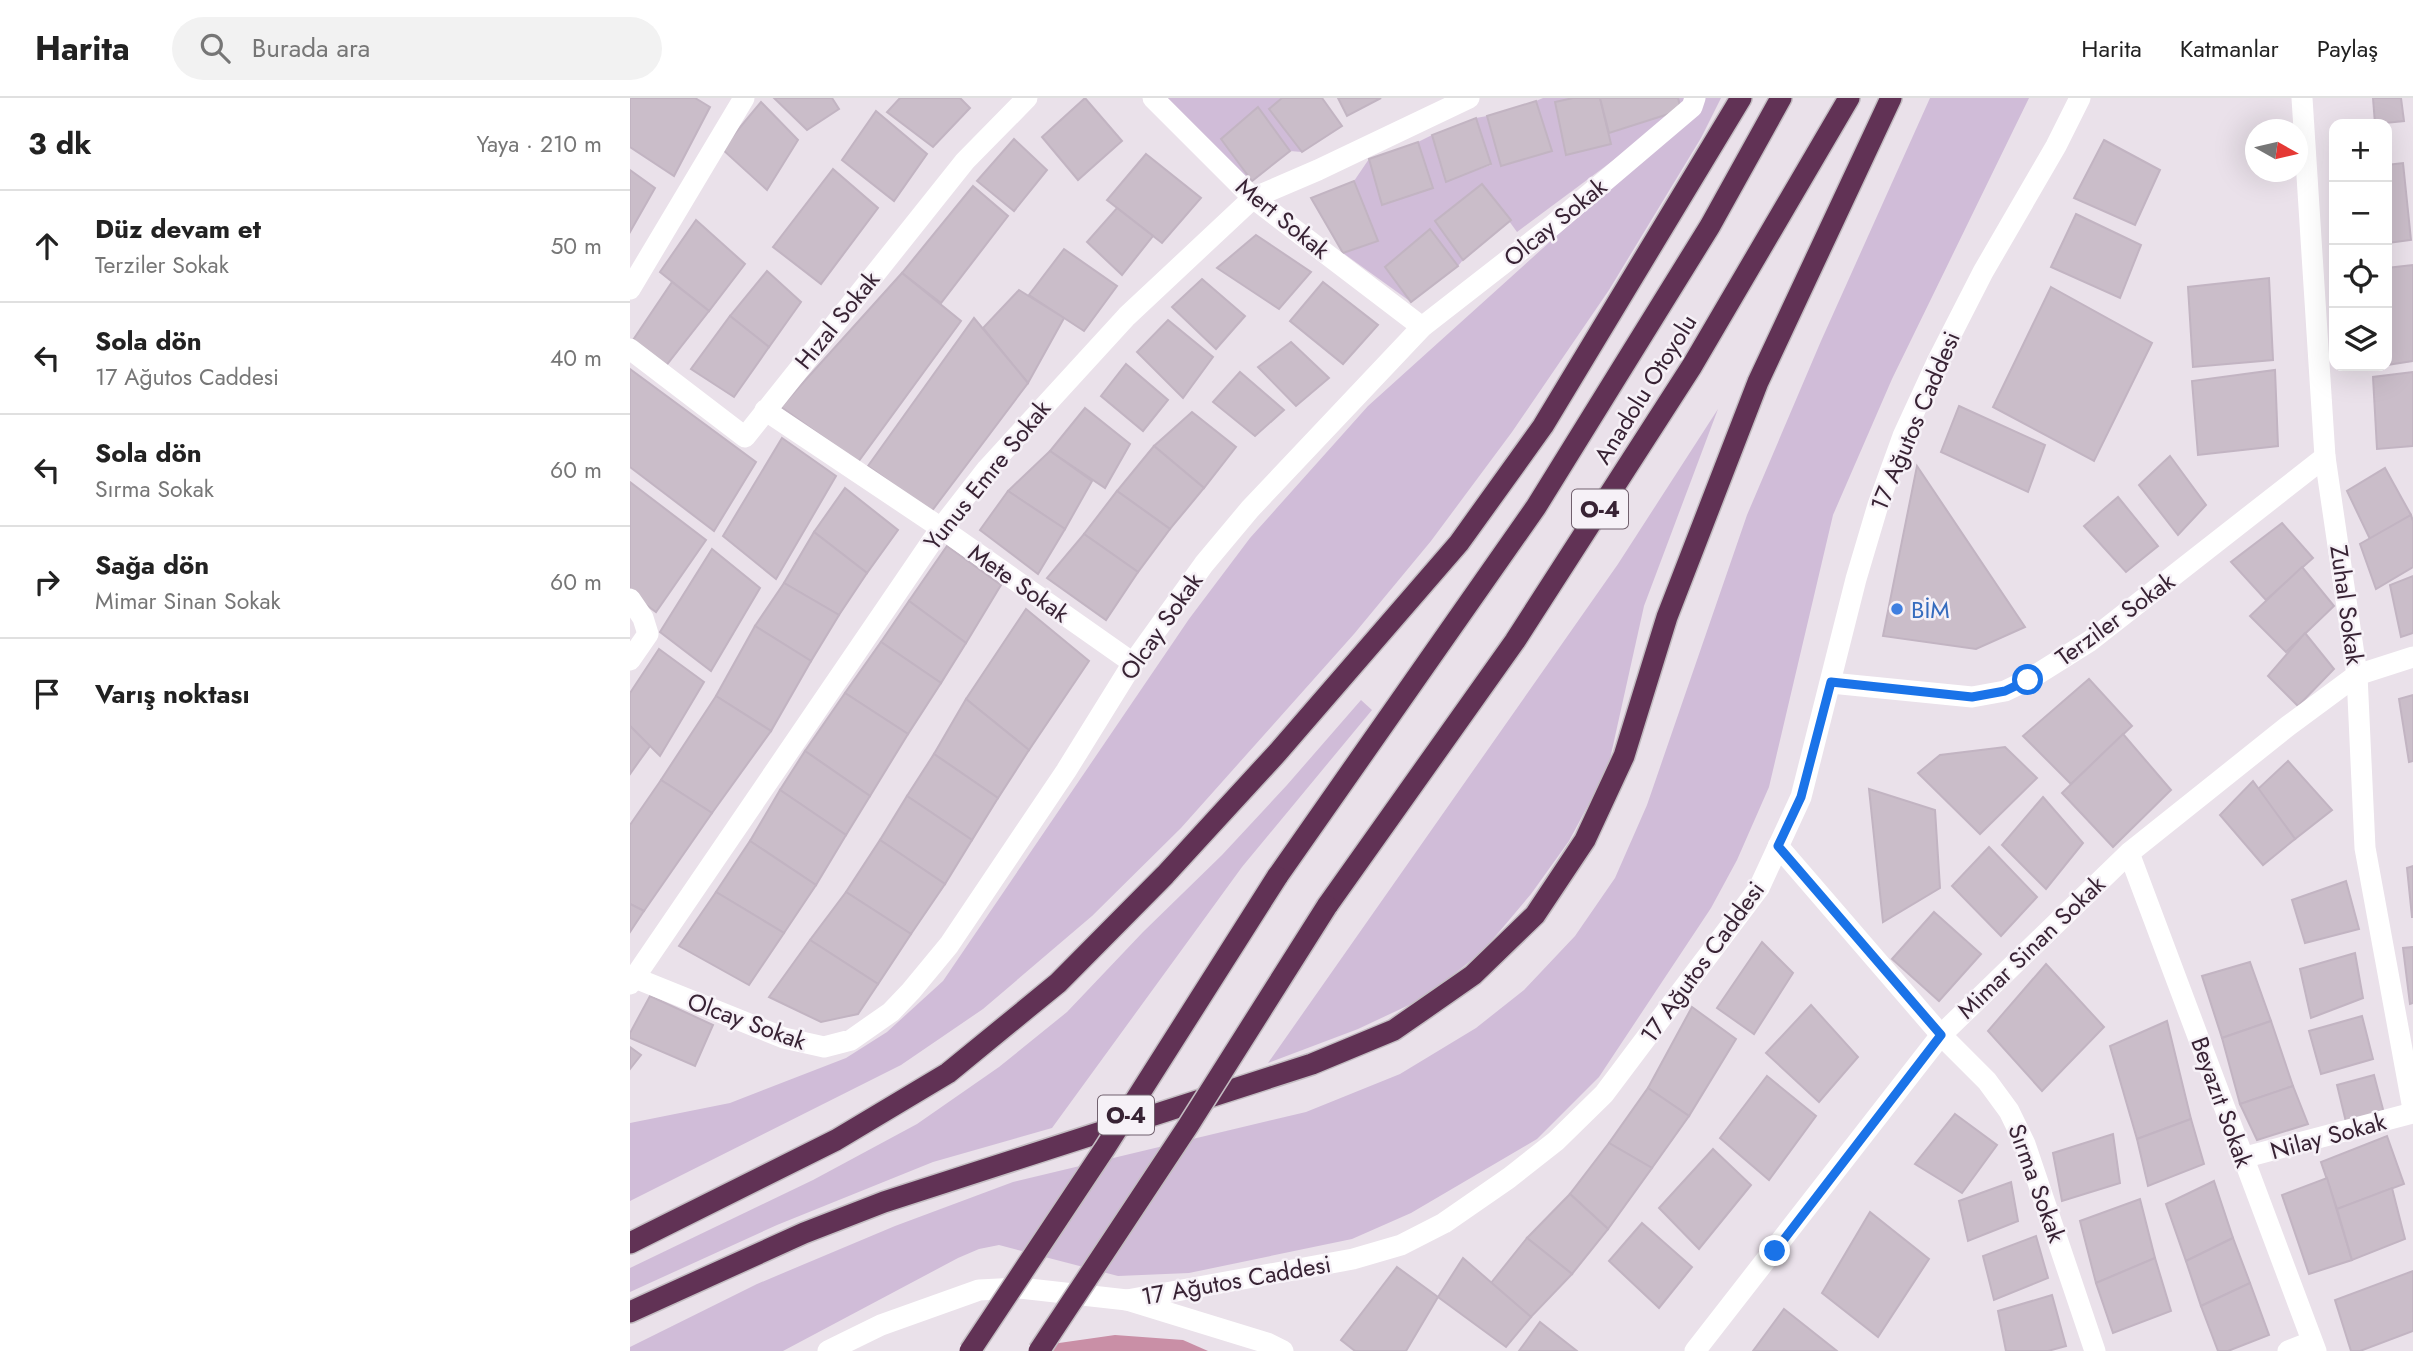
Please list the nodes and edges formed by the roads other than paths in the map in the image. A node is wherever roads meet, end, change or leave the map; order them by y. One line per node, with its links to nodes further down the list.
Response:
1 (744, 98): 13 (street)
2 (1027, 98): 16 (street, Hızal Sokak)
3 (1153, 98): 12 (street, Mert Sokak)
4 (1469, 98): 12 (street, Yunus Emre Sokak)
5 (1695, 98): 14 (street, Olcay Sokak)
6 (1741, 98): 31 (highway)
7 (1781, 98): 36 (highway, Anadolu Otoyolu / O-4, bridge)
8 (1849, 98): 37 (highway, Anadolu Otoyolu / O-4, bridge)
9 (1891, 98): 33 (highway)
10 (2080, 98): 24 (street, 17 Ağutos Caddesi)
11 (2302, 98): 17 (street, Zuhal Sokak)
12 (1253, 198): 14 (street, Mert Sokak); 18 (street, Yunus Emre Sokak)
13 (630, 289)
14 (1422, 327): 22 (street, Olcay Sokak)
15 (630, 349): 16 (street, Hızal Sokak)
16 (765, 410): 18 (street, Mete Sokak)
17 (2325, 457): 23 (street, Zuhal Sokak); 24 (street, Terziler Sokak)
18 (941, 528): 22 (street, Mete Sokak); 27 (street, Yunus Emre Sokak)
19 (630, 599): 21 (street)
20 (2413, 657): 23 (street, Mimar Sinan Sokak)
21 (630, 660)
22 (1133, 663): 27 (street, Olcay Sokak)
23 (2357, 674): 26 (street, Mimar Sinan Sokak); 29 (street, Zuhal Sokak)
24 (1831, 682): 25 (street, 17 Ağutos Caddesi)
25 (1778, 846): 28 (street, Sırma Sokak); 32 (street, 17 Ağutos Caddesi)
26 (2129, 853): 28 (street, Mimar Sinan Sokak); 30 (street, Beyazıt Sokak)
27 (632, 980)
28 (1941, 1035): 39 (street, Mimar Sinan Sokak); 40 (street, Sırma Sokak)
29 (2413, 1111): 30 (street, Nilay Sokak)
30 (2242, 1158): 34 (street, Beyazıt Sokak)
31 (636, 1240)
32 (1127, 1300): 35 (street); 38 (street)
33 (630, 1312)
34 (2313, 1346): 41 (street)
35 (828, 1351)
36 (971, 1351)
37 (1038, 1351)
38 (1283, 1351)
39 (1695, 1351)
40 (2095, 1351)
41 (2288, 1351)

